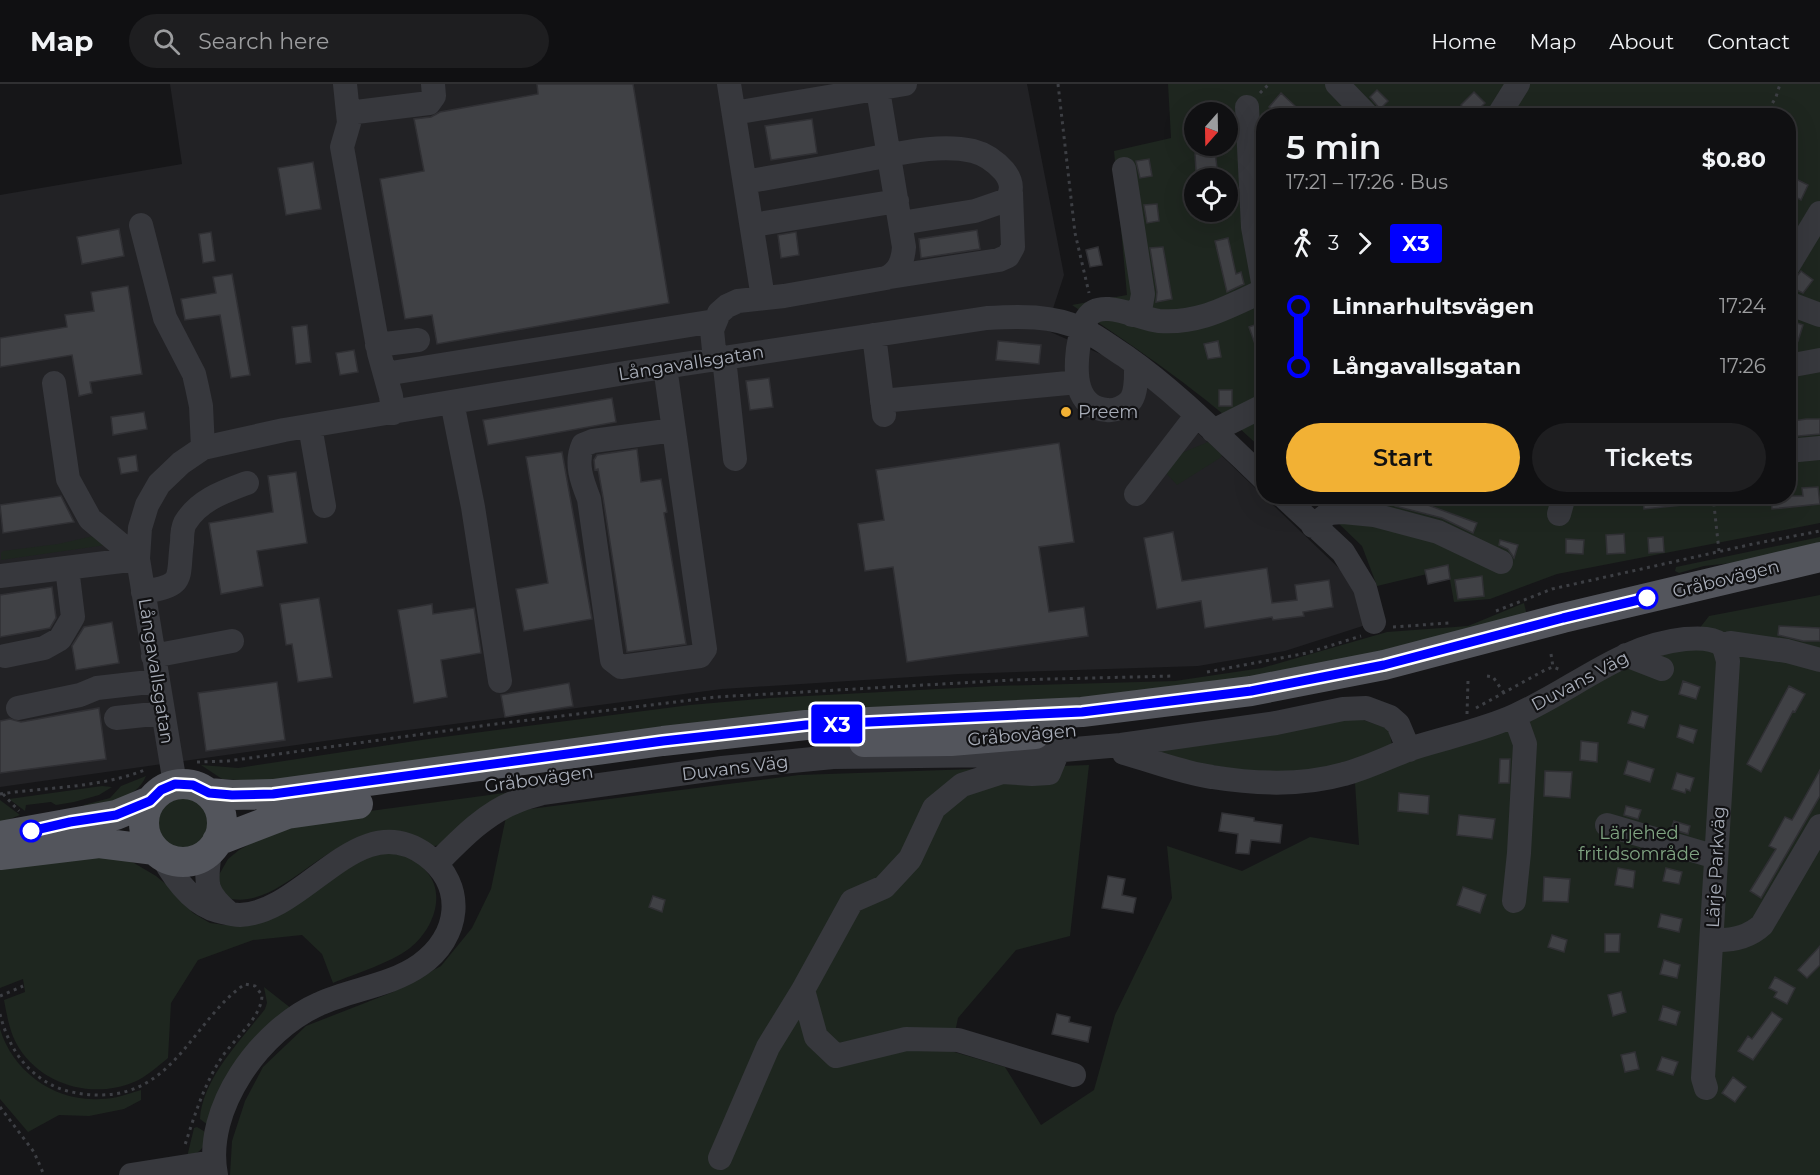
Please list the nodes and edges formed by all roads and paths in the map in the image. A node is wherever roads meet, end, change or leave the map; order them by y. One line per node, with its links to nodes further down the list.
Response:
1 (345, 84): 15 (street)
2 (433, 84): 15 (street)
3 (729, 84): 14 (street)
4 (905, 84): 9 (street)
5 (1058, 84): 32 (path)
6 (1337, 84): 11 (street)
7 (1518, 84): 12 (street)
8 (1780, 84): 13 (path)
9 (877, 87): 14 (street); 16 (street)
10 (1247, 108): 24 (street)
11 (1360, 108)
12 (1503, 108)
13 (1770, 108)
14 (734, 113): 18 (street)
15 (348, 114): 36 (street)
16 (889, 156): 18 (street); 19 (street); 20 (street)
17 (1124, 169): 30 (street)
18 (745, 182): 23 (street)
19 (1011, 194): 20 (street); 26 (street)
20 (899, 212): 23 (street); 26 (street)
21 (1820, 213): 25 (street)
22 (141, 225): 51 (street)
23 (753, 225): 28 (street)
24 (1256, 244)
25 (1796, 253)
26 (890, 277): 28 (street)
27 (1256, 294): 30 (street)
28 (763, 298): 33 (street)
29 (1796, 306): 31 (street)
30 (1132, 315): 32 (street)
31 (1820, 315)
32 (1087, 320): 34 (street, Långavallsgatan); 39 (street, Långavallsgatan); 44 (street)
33 (715, 321): 37 (street); 42 (street)
34 (874, 335): 37 (street, Långavallsgatan); 44 (street)
35 (418, 340): 36 (street)
36 (377, 345): 42 (street)
37 (720, 359): 41 (street, Långavallsgatan); 54 (street)
38 (1820, 360): 40 (street)
39 (1136, 364): 44 (street); 48 (street, Långavallsgatan)
40 (1796, 364)
41 (665, 367): 45 (street, Långavallsgatan); 50 (street)
42 (384, 374): 47 (street)
43 (54, 382): 65 (street)
44 (1078, 382)
45 (453, 402): 47 (street, Långavallsgatan); 87 (street)
46 (1256, 408): 48 (street)
47 (393, 412): 49 (street, Långavallsgatan)
48 (1204, 423): 55 (street, Långavallsgatan); 57 (street)
49 (310, 426): 51 (street, Långavallsgatan); 60 (street)
50 (674, 430): 50 (street)
51 (203, 448): 65 (street, Långavallsgatan)
52 (1820, 448): 53 (street)
53 (1796, 450)
54 (735, 459)
55 (1256, 471)
56 (247, 483): 70 (street)
57 (1136, 494)
58 (1291, 504): 61 (street)
59 (1714, 504): 63 (path)
60 (324, 506)
61 (1313, 526): 66 (street); 73 (street)
62 (1820, 531): 63 (path)
63 (1719, 551): 71 (path)
64 (1820, 557): 102 (main road, Gråbovägen)
65 (138, 559): 67 (street); 70 (street, Långavallsgatan)
66 (1501, 562)
67 (68, 568): 68 (street); 78 (street)
68 (0, 576)
69 (1820, 576): 109 (main road, Gråbovägen)
70 (143, 592): 79 (street, Långavallsgatan)
71 (1495, 611)
72 (1454, 622): 73 (path)
73 (1374, 629): 83 (path)
74 (231, 641): 79 (street)
75 (1724, 647): 77 (street, Duvans Väg); 80 (street, Duvans Väg); 112 (street, Lärje Parkväg)
76 (1551, 654): 81 (path)
77 (1626, 655): 82 (street); 89 (street, Duvans Väg)
78 (5, 656)
79 (153, 656): 86 (street, Långavallsgatan)
80 (1820, 660)
81 (1553, 667): 89 (path); 90 (path)
82 (1662, 669)
83 (1198, 674)
84 (1177, 676): 99 (path)
85 (1487, 676): 90 (path)
86 (158, 681): 91 (street); 92 (street, Långavallsgatan)
87 (500, 681)
88 (1468, 681): 95 (path)
89 (1577, 681): 93 (street, Duvans Väg)
90 (1504, 693): 95 (path)
91 (18, 708)
92 (163, 712): 94 (street); 101 (street, Långavallsgatan)
93 (1515, 716): 95 (street, Duvans Väg); 114 (street, Duvans Väg)
94 (116, 718)
95 (1464, 723): 97 (street, Duvans Väg)
96 (1122, 745): 97 (street, Duvans Väg); 97 (street, Duvans Väg); 98 (street, Duvans Väg)
97 (1409, 750)
98 (1058, 751): 113 (street, Duvans Väg); 118 (street)
99 (197, 762)
100 (147, 769): 103 (path)
101 (175, 784): 102 (main road, Gråbovägen); 104 (main road)
102 (209, 793): 109 (main road)
103 (1, 794): 105 (path)
104 (150, 801): 108 (main road); 110 (main road)
105 (23, 815)
106 (1607, 825): 112 (street)
107 (1820, 826): 116 (street)
108 (0, 836)
109 (214, 846): 110 (main road, Gråbovägen); 115 (street)
110 (158, 853): 111 (main road, Gråbovägen); 115 (street)
111 (0, 855)
112 (1716, 857): 116 (street, Lärje Parkväg)
113 (436, 864): 115 (street); 126 (street)
114 (1514, 902)
115 (231, 915)
116 (1712, 940): 122 (street, Lärje Parkväg)
117 (23, 986): 119 (path)
118 (803, 990): 121 (street); 124 (street)
119 (0, 996)
120 (0, 1014): 125 (path)
121 (1074, 1075)
122 (1706, 1088)
123 (0, 1107): 127 (path)
124 (720, 1158)
125 (182, 1167): 126 (street); 128 (street)
126 (214, 1168)
127 (44, 1175)
128 (131, 1175)

